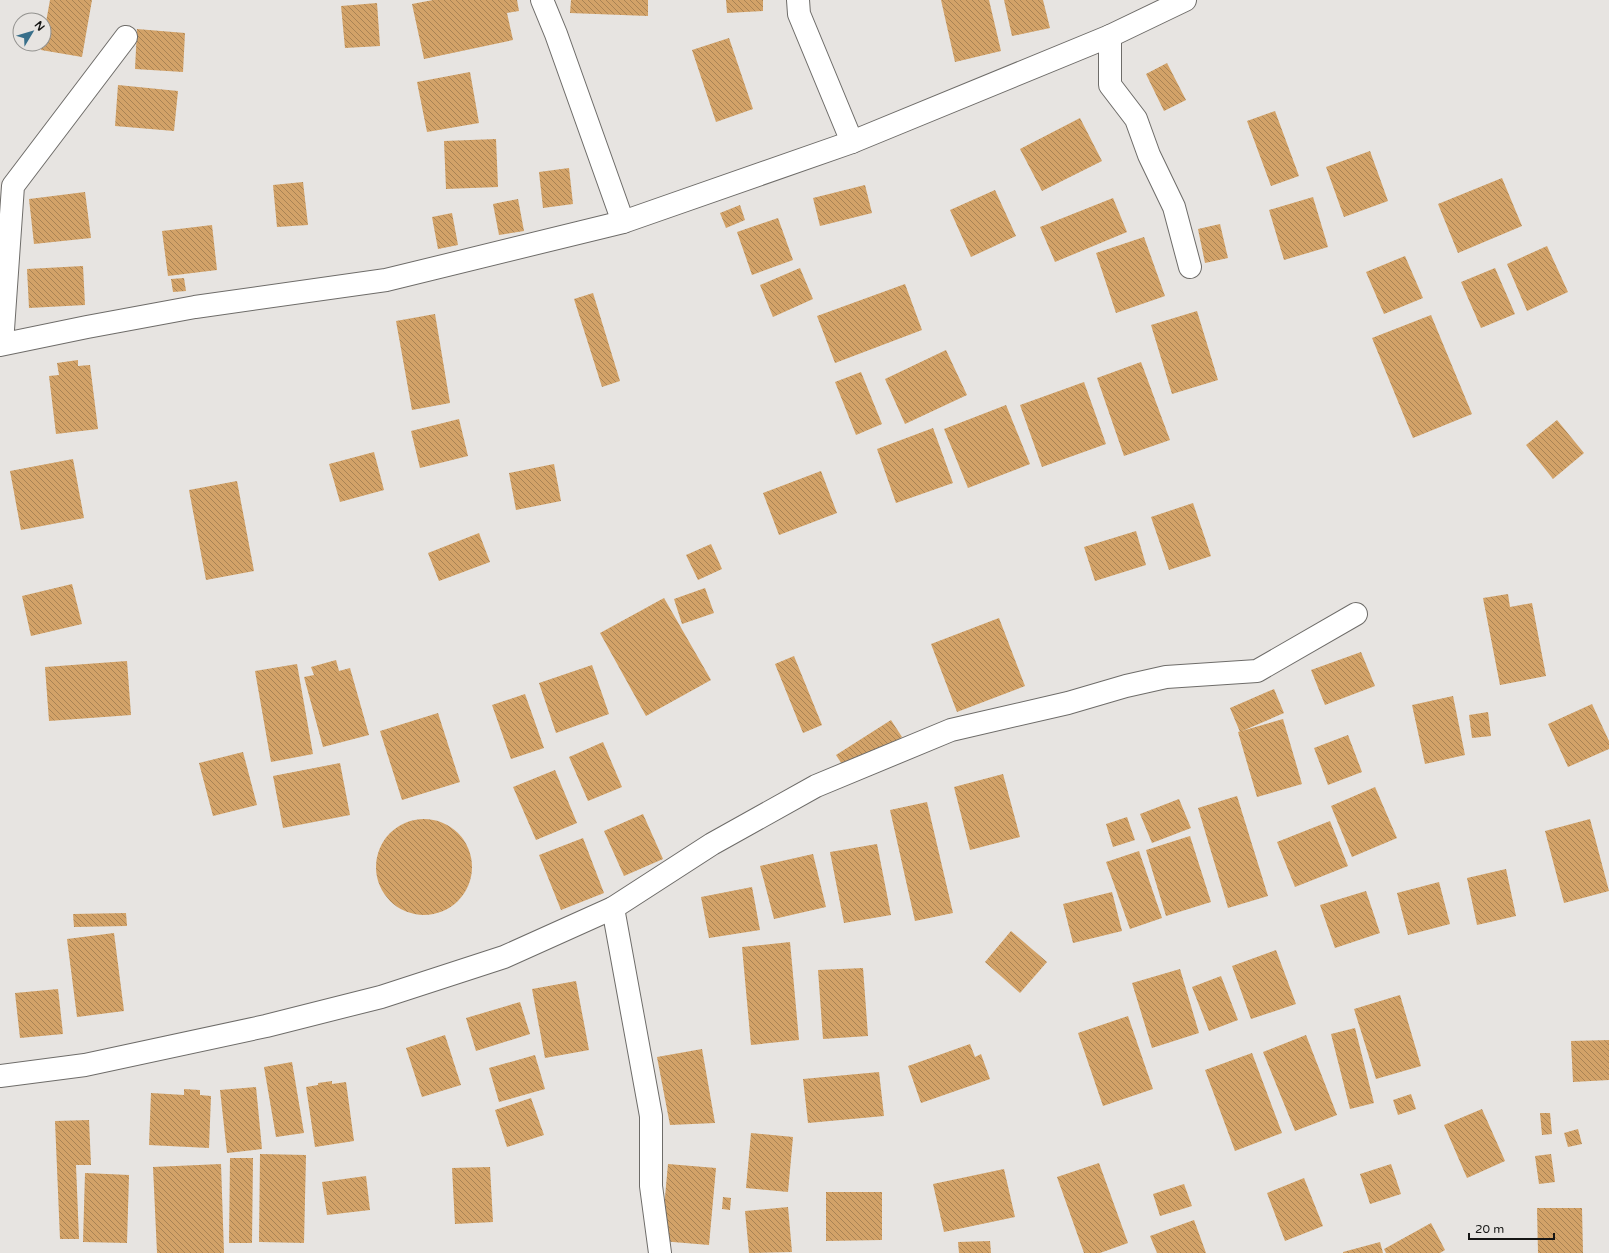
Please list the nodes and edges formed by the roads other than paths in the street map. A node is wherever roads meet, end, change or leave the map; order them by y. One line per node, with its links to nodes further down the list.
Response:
1 (542, 0): 7 (street)
2 (798, 0): 6 (street)
3 (1185, 0): 4 (street)
4 (1110, 36): 6 (street); 8 (street)
5 (126, 37): 9 (street)
6 (852, 142): 7 (street)
7 (623, 222): 9 (street)
8 (1190, 267)
9 (1, 344)
10 (1356, 614): 11 (street)
11 (613, 908): 12 (street); 13 (street)
12 (0, 1076)
13 (660, 1253)

